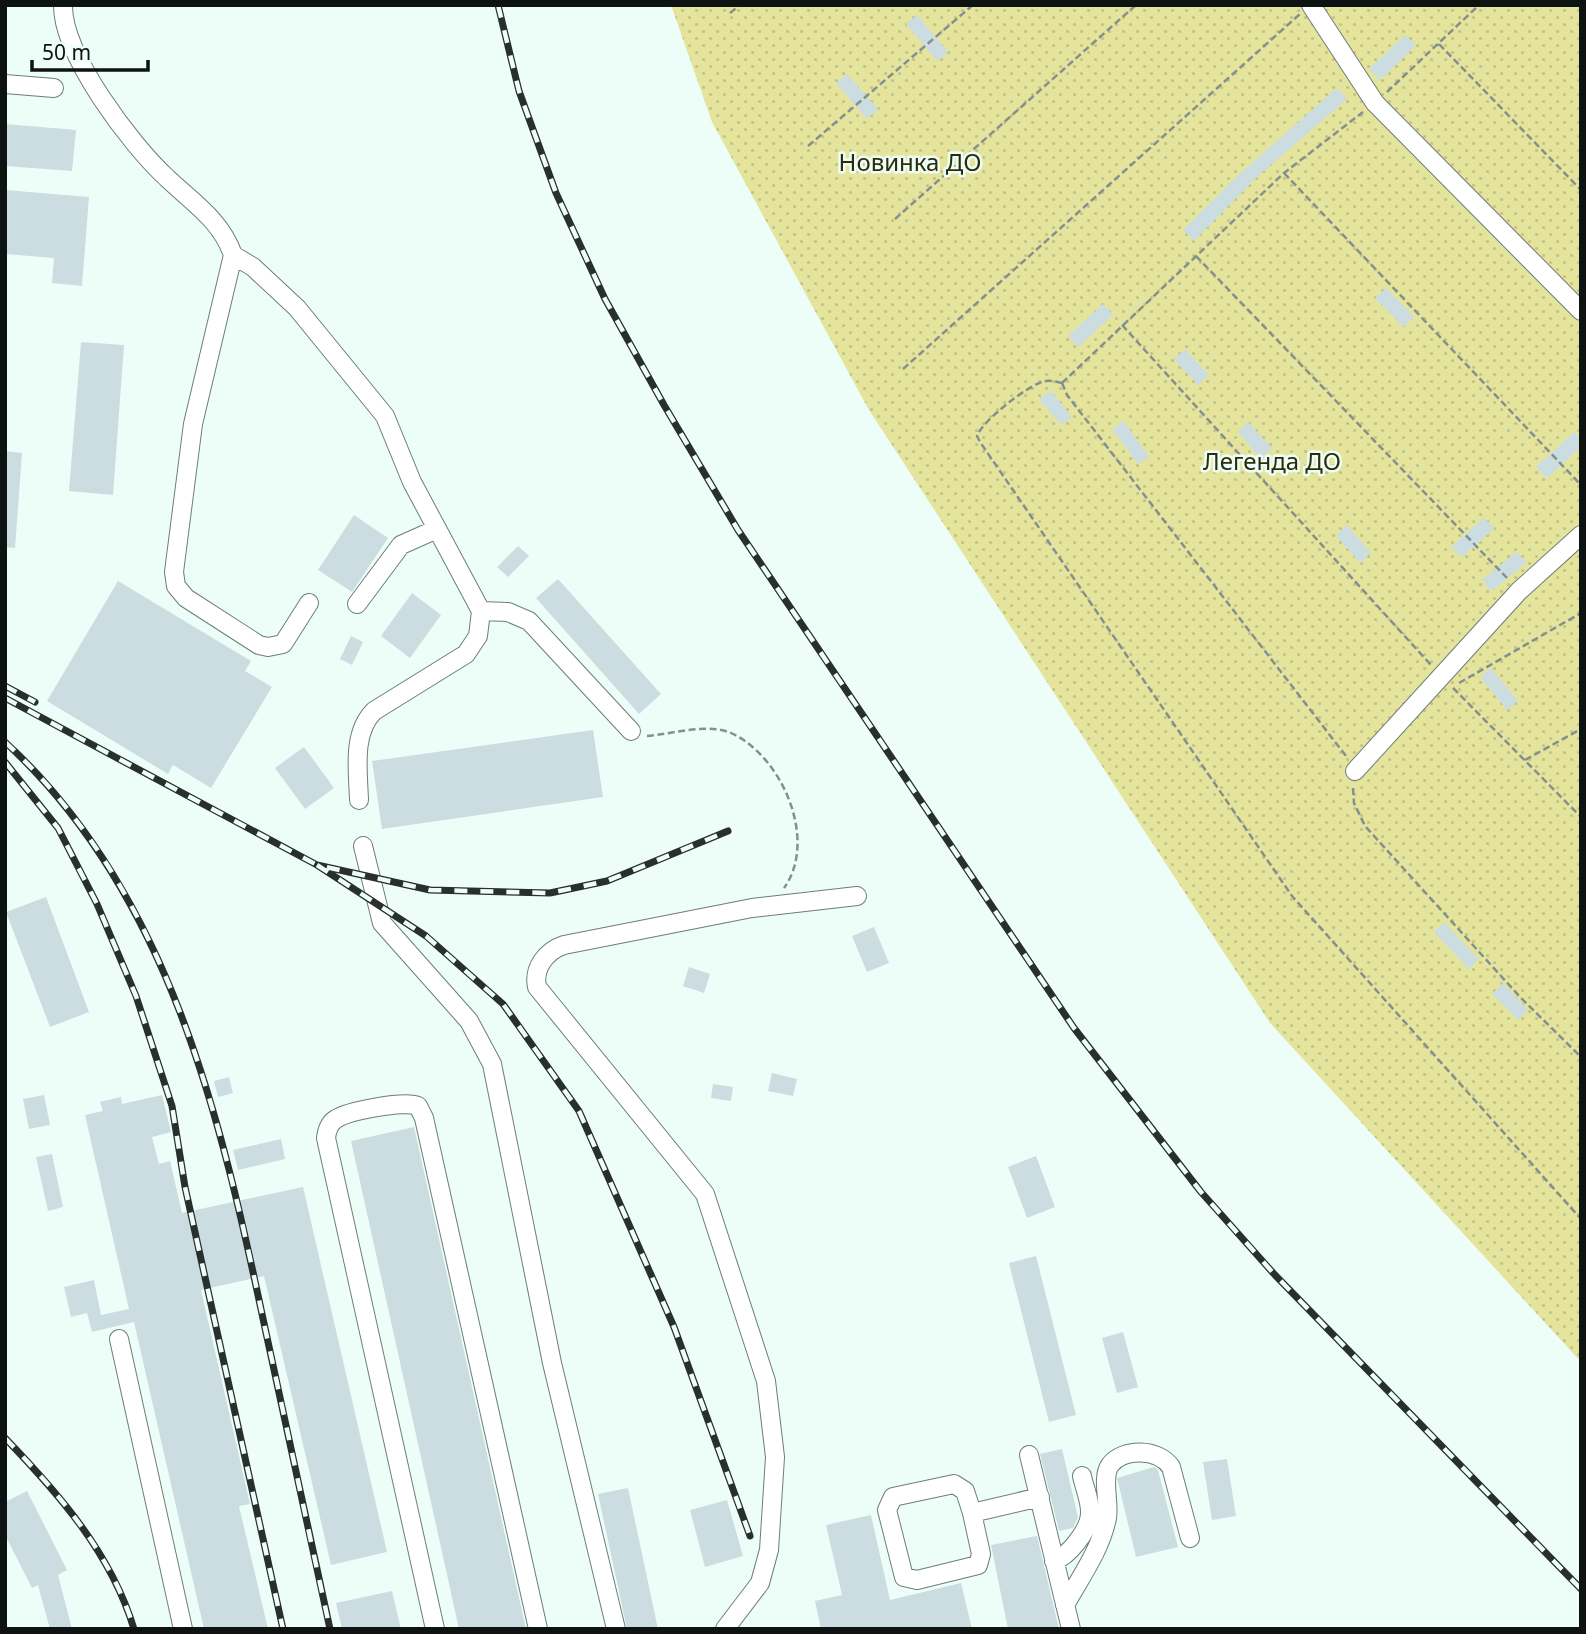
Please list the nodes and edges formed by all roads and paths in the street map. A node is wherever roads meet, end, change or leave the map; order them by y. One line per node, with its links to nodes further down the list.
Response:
1 (63, 5): 16 (lane)
2 (740, 5): 7 (path)
3 (973, 5): 12 (path)
4 (1136, 5): 15 (path)
5 (1310, 5): 11 (lane); 20 (path)
6 (1479, 5): 8 (path)
7 (730, 13)
8 (1439, 43): 11 (path); 14 (path)
9 (5, 84): 10 (lane)
10 (54, 88)
11 (1375, 103): 13 (path); 18 (lane)
12 (808, 146)
13 (1284, 173): 17 (path); 22 (path)
14 (1581, 190)
15 (895, 219)
16 (233, 254): 23 (lane); 26 (lane)
17 (1196, 256): 19 (path); 25 (path)
18 (1581, 311)
19 (1122, 326): 21 (path); 30 (path)
20 (904, 369)
21 (1062, 383): 34 (path); 41 (path)
22 (1581, 485)
23 (437, 529): 27 (lane); 28 (lane)
24 (1581, 535): 25 (lane)
25 (1519, 591): 30 (lane)
26 (309, 603)
27 (357, 604)
28 (481, 611): 32 (lane); 35 (lane)
29 (1581, 613): 30 (path)
30 (1447, 681): 33 (path); 34 (lane)
31 (1581, 730): 33 (path)
32 (631, 731): 38 (path)
33 (1525, 760): 36 (path)
34 (1355, 771): 40 (path)
35 (359, 800)
36 (1581, 817)
37 (363, 846): 53 (lane)
38 (777, 896)
39 (857, 896): 54 (lane)
40 (1581, 1057)
41 (1581, 1219)
42 (119, 1339): 50 (lane)
43 (1029, 1455): 45 (lane)
44 (1082, 1476): 48 (lane)
45 (1040, 1497): 46 (lane); 48 (lane)
46 (972, 1513): 46 (lane)
47 (1190, 1538): 49 (lane)
48 (1054, 1561): 49 (lane)
49 (1065, 1605): 55 (lane)
50 (183, 1629)
51 (435, 1629): 52 (lane)
52 (538, 1629)
53 (617, 1629)
54 (726, 1629)
55 (1071, 1629)

